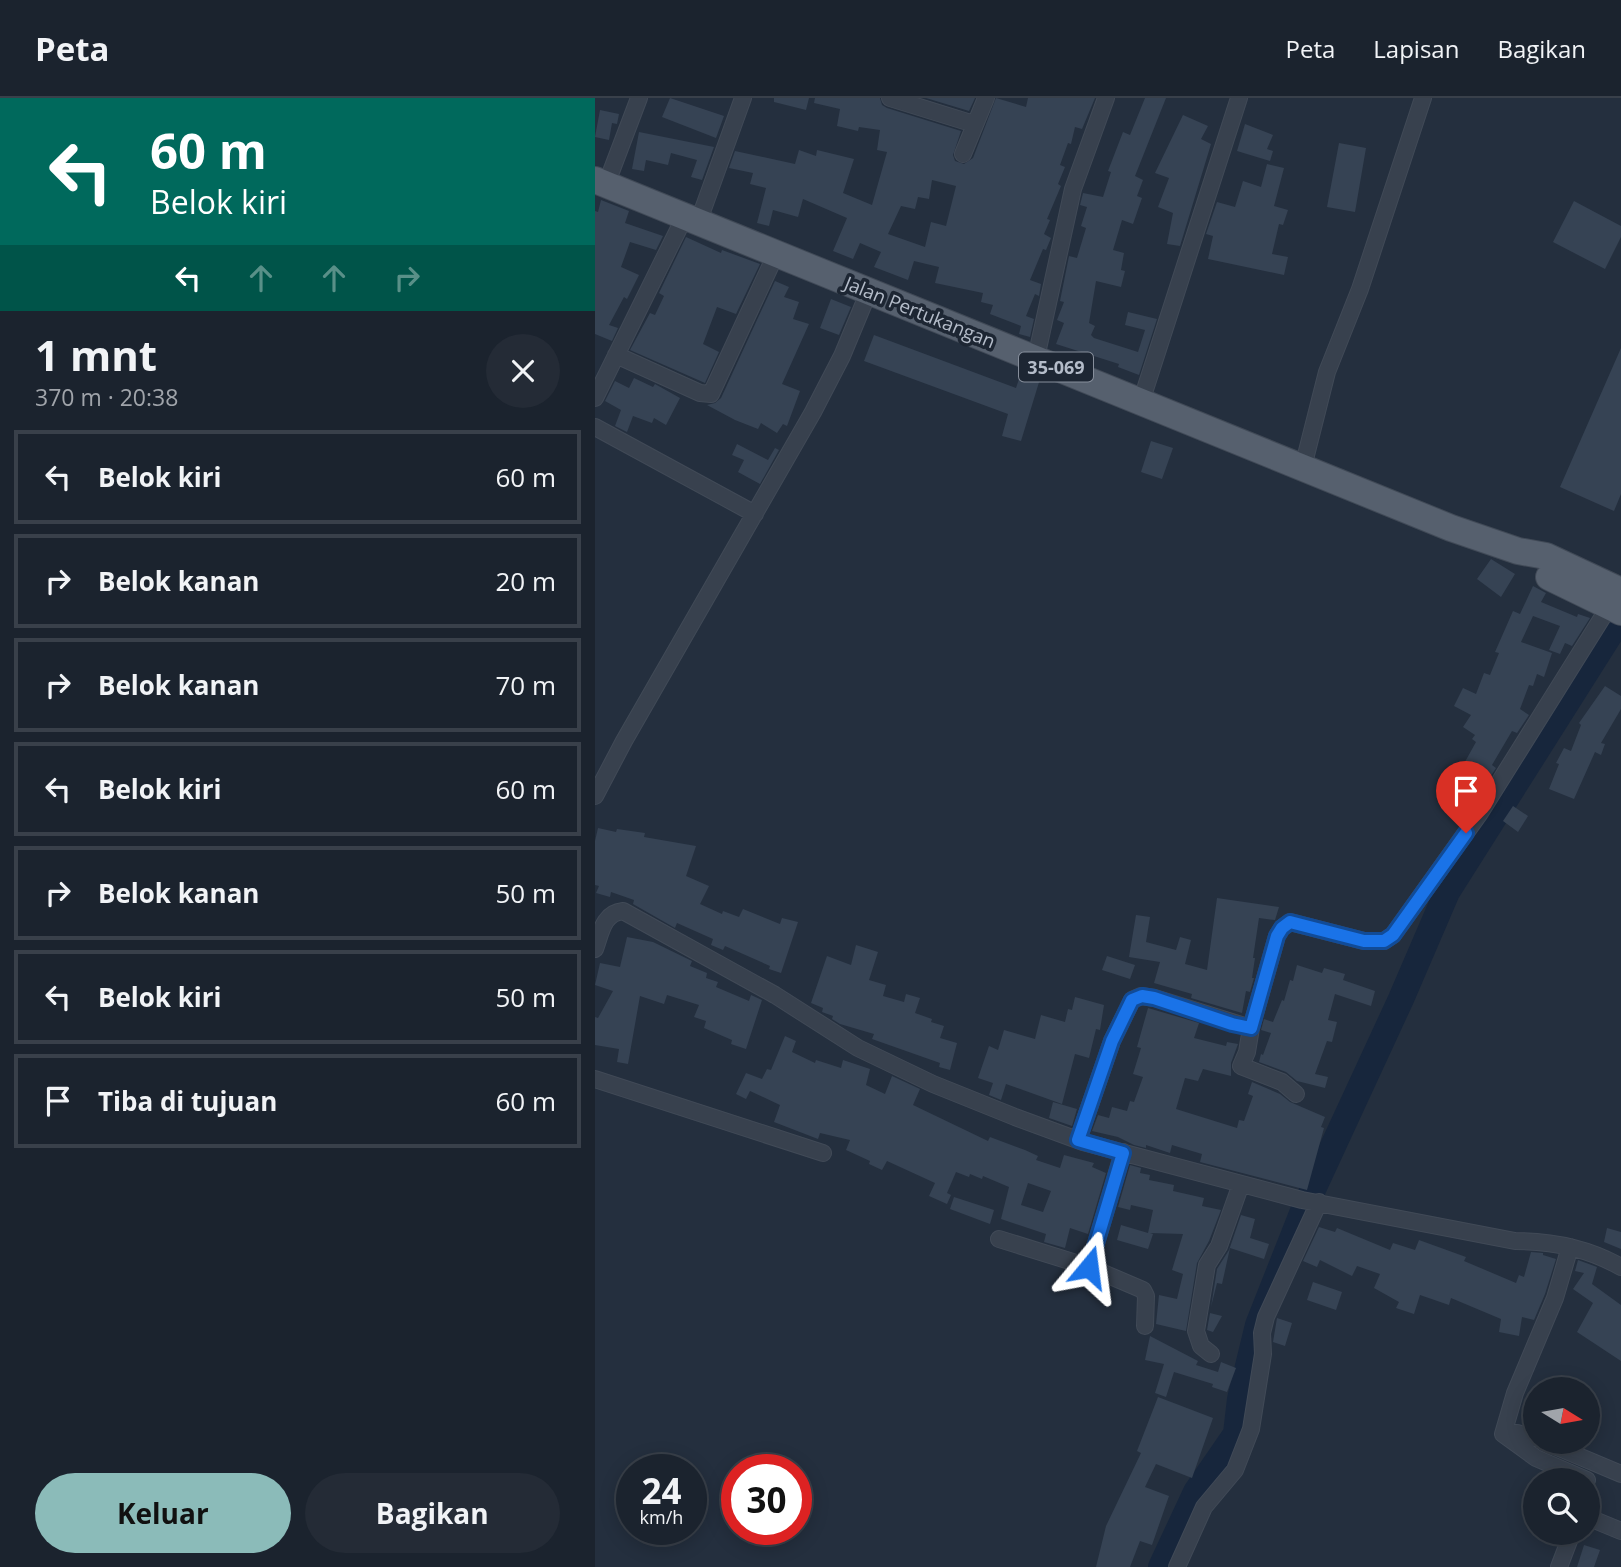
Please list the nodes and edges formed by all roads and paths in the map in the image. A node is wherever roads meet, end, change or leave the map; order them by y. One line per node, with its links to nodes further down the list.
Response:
1 (639, 98): 10 (street)
2 (743, 98): 11 (street)
3 (890, 98): 8 (street)
4 (986, 98): 8 (street)
5 (1106, 98): 15 (street)
6 (1240, 98): 17 (street)
7 (1423, 98): 19 (street)
8 (974, 124): 9 (street)
9 (963, 154)
10 (601, 183): 11 (main road, Jalan Pertukangan / 35-069)
11 (691, 221): 12 (main road, Jalan Pertukangan / 35-069); 14 (street)
12 (776, 254): 13 (main road, Jalan Pertukangan / 35-069); 14 (street)
13 (869, 291): 15 (main road, Jalan Pertukangan / 35-069); 20 (street)
14 (616, 355): 16 (street)
15 (1036, 358): 17 (main road, Jalan Pertukangan / 35-069)
16 (595, 398)
17 (1141, 402): 19 (main road, Jalan Pertukangan / 35-069)
18 (595, 428): 20 (street)
19 (1303, 467): 21 (main road, Jalan Pertukangan / 35-069)
20 (755, 514): 22 (street)
21 (1619, 600): 24 (street)
22 (595, 796)
23 (595, 949): 27 (street)
24 (1251, 1028): 26 (street); 27 (street)
25 (595, 1079): 28 (street)
26 (1296, 1094)
27 (1078, 1140): 29 (street)
28 (823, 1153)
29 (1123, 1153): 30 (street); 34 (street)
30 (1241, 1184): 31 (street); 37 (street)
31 (1310, 1201): 33 (street); 48 (street)
32 (999, 1239): 34 (street)
33 (1570, 1247): 35 (street); 38 (street)
34 (1089, 1267): 36 (street)
35 (1621, 1267)
36 (1145, 1326)
37 (1210, 1354)
38 (1503, 1434): 39 (street); 42 (street)
39 (1523, 1435)
40 (1575, 1454): 41 (street)
41 (1598, 1463): 43 (street); 44 (street)
42 (1556, 1468)
43 (1596, 1468)
44 (1621, 1474)
45 (1600, 1522): 46 (street)
46 (1621, 1531)
47 (1567, 1545): 49 (street)
48 (1177, 1567)
49 (1559, 1567)

